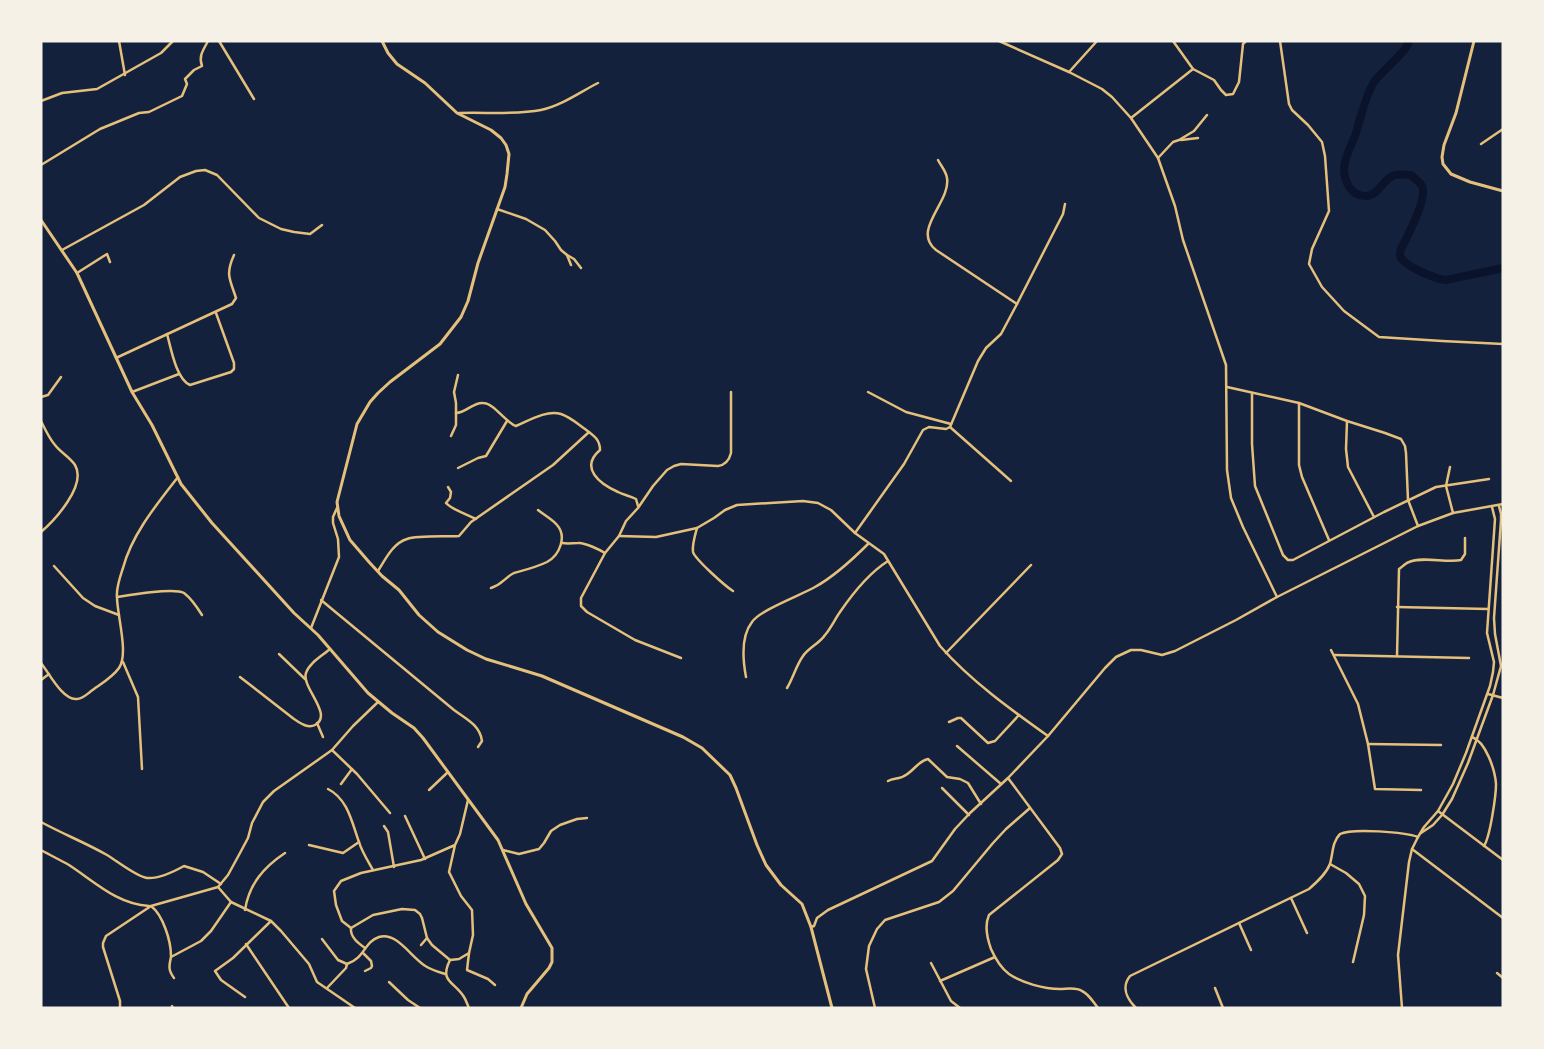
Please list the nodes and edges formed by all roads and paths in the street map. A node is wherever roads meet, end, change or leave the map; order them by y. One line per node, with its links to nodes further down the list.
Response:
1 (119, 41): 14 (street)
2 (173, 41): 14 (street)
3 (208, 41): 27 (street)
4 (219, 41): 16 (street)
5 (382, 41): 18 (street)
6 (999, 41): 13 (street)
7 (1097, 41): 13 (street)
8 (1173, 41): 12 (street)
9 (1246, 41): 12 (street)
10 (1280, 41): 43 (street)
11 (1474, 41): 28 (street)
12 (1193, 69): 20 (street)
13 (1069, 72): 20 (street)
14 (125, 75): 17 (street)
15 (598, 83): 18 (street)
16 (254, 99)
17 (41, 101)
18 (457, 113): 30 (street)
19 (1207, 115): 23 (street)
20 (1131, 118): 25 (street)
21 (1503, 129): 24 (street)
22 (1198, 138): 23 (street)
23 (1179, 140): 25 (street)
24 (1481, 144)
25 (1158, 158): 48 (street)
26 (938, 160): 40 (street)
27 (41, 165)
28 (1503, 190)
29 (1065, 204): 40 (street)
30 (497, 209): 35 (street); 72 (street)
31 (41, 220): 33 (street)
32 (322, 225): 33 (street)
33 (62, 250): 39 (street)
34 (234, 254): 41 (street)
35 (567, 255): 37 (street); 38 (street)
36 (110, 262): 39 (street)
37 (571, 265)
38 (581, 268)
39 (77, 273): 44 (street)
40 (1017, 304): 59 (street)
41 (216, 312): 42 (street); 45 (street)
42 (167, 334): 44 (street); 45 (street)
43 (1503, 344)
44 (116, 358): 49 (street)
45 (179, 374): 49 (street)
46 (458, 375): 55 (street)
47 (61, 377): 53 (street)
48 (1227, 387): 52 (street); 97 (street)
49 (132, 392): 64 (street)
50 (731, 392): 73 (street)
51 (868, 392): 59 (street)
52 (1252, 393): 54 (street); 84 (street)
53 (41, 397)
54 (1299, 403): 58 (street); 84 (street)
55 (456, 413): 57 (street); 61 (street)
56 (41, 421): 80 (street)
57 (507, 421): 60 (street); 63 (street)
58 (1347, 421): 69 (street); 76 (street)
59 (950, 426): 66 (street); 81 (street)
60 (589, 432): 73 (street); 77 (street)
61 (451, 436)
62 (1450, 467): 67 (street)
63 (458, 468)
64 (178, 477): 96 (street); 105 (street)
65 (1489, 479): 67 (street)
66 (1011, 481)
67 (1446, 486): 69 (street); 75 (street)
68 (448, 487): 77 (street)
69 (1408, 500): 76 (street); 78 (street)
70 (1501, 505): 71 (street); 90 (street)
71 (1492, 507): 75 (street); 89 (street)
72 (337, 508): 93 (street); 98 (street)
73 (638, 508): 82 (street)
74 (538, 510): 85 (street)
75 (1453, 513): 78 (street)
76 (1374, 517): 84 (street)
77 (476, 520): 93 (street)
78 (1418, 526): 97 (street)
79 (696, 528): 81 (street); 82 (street); 95 (street)
80 (41, 532)
81 (855, 533): 86 (street)
82 (619, 536): 87 (street)
83 (1465, 538): 99 (street)
84 (1330, 541)
85 (562, 543): 87 (street); 94 (street)
86 (868, 544): 88 (street); 120 (street)
87 (605, 553): 114 (street)
88 (888, 561): 110 (street); 123 (street)
89 (1491, 561): 90 (street); 100 (street)
90 (1497, 561): 104 (street)
91 (1031, 565): 110 (street)
92 (54, 566): 102 (street)
93 (378, 571): 185 (street)
94 (491, 588)
95 (733, 591)
96 (117, 597): 101 (street); 102 (street)
97 (1277, 597): 131 (street)
98 (321, 600): 105 (street); 138 (street)
99 (1397, 607): 100 (street); 113 (street)
100 (1488, 610): 103 (street)
101 (202, 615)
102 (119, 616): 116 (street)
103 (1487, 618): 104 (street); 109 (street)
104 (1494, 618): 106 (street)
105 (310, 628): 107 (street)
106 (1497, 648): 109 (street); 125 (street)
107 (330, 649): 122 (street); 127 (street)
108 (1332, 650): 112 (street)
109 (1491, 650): 124 (street)
110 (946, 653): 128 (street)
111 (279, 654): 122 (street)
112 (1334, 655): 113 (street); 135 (street)
113 (1397, 656): 115 (street)
114 (681, 658)
115 (1469, 658)
116 (122, 660): 118 (street); 140 (street)
117 (41, 663): 118 (street)
118 (49, 674): 121 (street)
119 (240, 677): 130 (street)
120 (746, 678)
121 (41, 680)
122 (306, 680): 130 (street)
123 (787, 688)
124 (1488, 694): 125 (street); 133 (street)
125 (1493, 695): 126 (street); 134 (street)
126 (1503, 698)
127 (378, 702): 139 (street); 142 (street)
128 (1019, 715): 129 (street); 131 (street)
129 (949, 722)
130 (317, 724): 132 (street)
131 (1048, 736): 143 (street)
132 (323, 737)
133 (1472, 737): 134 (street); 154 (street)
134 (1477, 739): 157 (street); 167 (street)
135 (1368, 744): 136 (street); 150 (street)
136 (1441, 745)
137 (957, 746): 146 (street)
138 (478, 747)
139 (332, 750): 141 (street); 177 (street)
140 (142, 769)
141 (352, 769): 145 (street); 155 (street)
142 (448, 772): 149 (street); 151 (street)
143 (1008, 778): 146 (street); 153 (street)
144 (888, 781): 152 (street)
145 (341, 784)
146 (1001, 784): 152 (street)
147 (942, 788): 156 (street)
148 (328, 789): 164 (street)
149 (428, 790)
150 (1421, 790)
151 (468, 800): 166 (street); 170 (street)
152 (980, 804): 156 (street)
153 (1030, 808): 197 (street); 220 (street)
154 (1438, 811): 157 (street); 162 (street)
155 (390, 813)
156 (969, 814): 185 (street)
157 (1442, 815): 162 (street); 167 (street)
158 (405, 816): 172 (street)
159 (587, 818): 170 (street)
160 (41, 822): 177 (street)
161 (384, 826): 175 (street)
162 (1421, 833): 163 (street)
163 (1418, 837): 168 (street); 174 (street)
164 (359, 842): 165 (street); 176 (street)
165 (309, 845)
166 (455, 845): 172 (street); 195 (street)
167 (1484, 846): 173 (street)
168 (1412, 849): 182 (street); 225 (street)
169 (41, 850): 180 (street)
170 (502, 850): 218 (street)
171 (285, 853): 181 (street)
172 (425, 859): 175 (street)
173 (1503, 860)
174 (1330, 864): 178 (street); 199 (street)
175 (394, 867): 176 (street)
176 (373, 870): 186 (street)
177 (219, 885): 179 (street); 180 (street)
178 (1291, 898): 184 (street); 187 (street)
179 (231, 902): 181 (street); 196 (street)
180 (151, 906): 196 (street); 213 (street)
181 (245, 910): 183 (street)
182 (1503, 918)
183 (271, 921): 190 (street); 210 (street)
184 (1239, 923): 193 (street); 223 (street)
185 (811, 927): 219 (street)
186 (351, 928): 188 (street); 192 (street)
187 (1307, 933)
188 (428, 938): 191 (street); 198 (street)
189 (322, 939): 201 (street)
190 (246, 944): 212 (street); 214 (street)
191 (421, 945)
192 (365, 948): 194 (street); 204 (street)
193 (1252, 950)
194 (363, 953): 201 (street); 202 (street)
195 (469, 953): 198 (street); 209 (street)
196 (171, 957): 205 (street)
197 (996, 957): 208 (street); 222 (street)
198 (450, 960): 204 (street)
199 (1353, 962)
200 (931, 963): 208 (street)
201 (347, 964): 210 (street)
202 (364, 971)
203 (1497, 973): 206 (street)
204 (445, 974): 217 (street)
205 (174, 978)
206 (1503, 978)
207 (389, 982): 216 (street)
208 (940, 982): 221 (street)
209 (495, 985)
210 (327, 988): 215 (street)
211 (1215, 988): 224 (street)
212 (244, 997)
213 (120, 1008)
214 (289, 1008)
215 (355, 1008)
216 (420, 1008)
217 (469, 1008)
218 (522, 1008)
219 (832, 1008)
220 (875, 1008)
221 (960, 1008)
222 (1098, 1008)
223 (1136, 1008)
224 (1223, 1008)
225 (1402, 1008)

